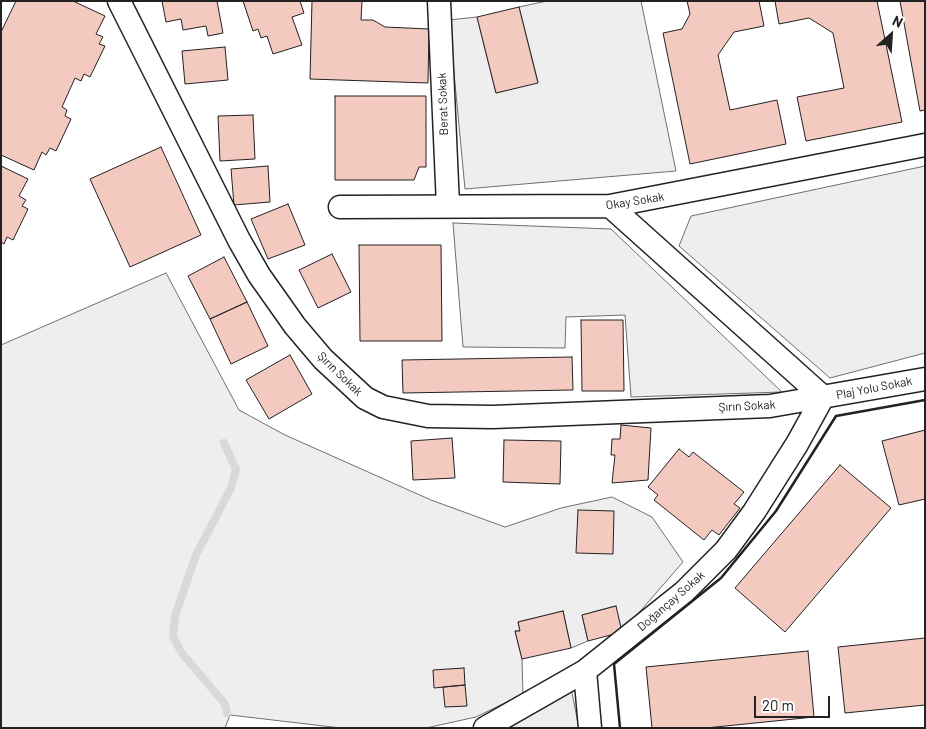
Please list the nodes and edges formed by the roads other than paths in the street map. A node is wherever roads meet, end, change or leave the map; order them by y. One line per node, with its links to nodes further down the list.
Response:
1 (119, 1): 8 (street, Şırın Sokak)
2 (439, 1): 4 (street, Berat Sokak)
3 (925, 145): 5 (street, Okay Sokak)
4 (448, 206): 5 (street, Okay Sokak); 6 (street, Okay Sokak)
5 (610, 206): 8 (street)
6 (340, 207)
7 (925, 378): 8 (street, Plaj Yolu Sokak)
8 (823, 398): 9 (street, Doğançay Sokak)
9 (585, 671): 10 (street, Doğançay Sokak); 11 (street)
10 (484, 728)
11 (590, 728)

